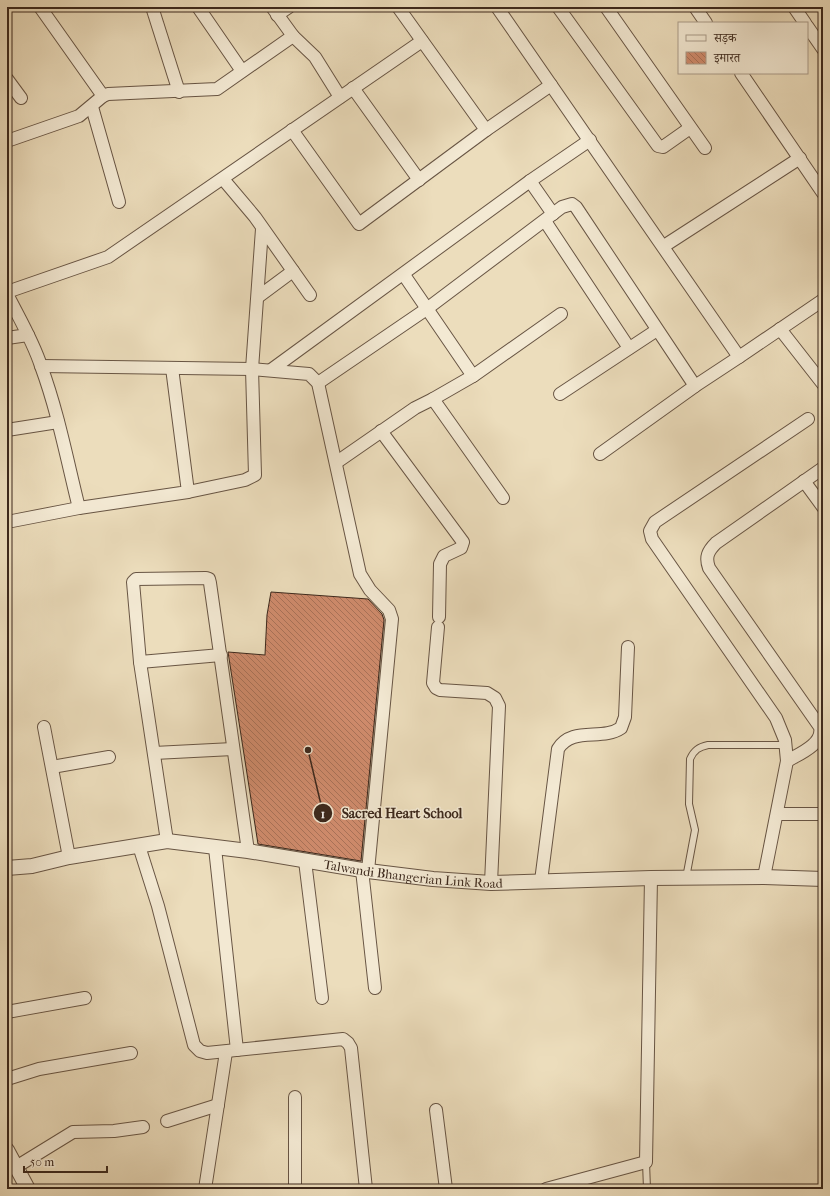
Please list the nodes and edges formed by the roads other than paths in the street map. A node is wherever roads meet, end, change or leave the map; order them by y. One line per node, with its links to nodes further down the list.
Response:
1 (40, 7): 24 (street)
2 (152, 7): 23 (street)
3 (198, 7): 18 (street)
4 (288, 7): 11 (street)
5 (398, 7): 16 (street)
6 (497, 7): 21 (street)
7 (558, 7): 28 (street)
8 (606, 7): 28 (street)
9 (695, 7): 12 (street)
10 (794, 7): 13 (street)
11 (275, 11): 15 (street)
12 (705, 22)
13 (804, 22)
14 (808, 27): 17 (street)
15 (293, 36): 18 (street); 25 (street)
16 (422, 41): 22 (street); 30 (street)
17 (823, 49)
18 (242, 71): 23 (street)
19 (742, 74): 34 (street)
20 (7, 79): 26 (street)
21 (551, 85): 30 (street); 31 (street)
22 (353, 88): 25 (street); 36 (street)
23 (179, 92): 24 (street)
24 (102, 96): 27 (street)
25 (340, 97): 29 (street)
26 (20, 98)
27 (92, 107): 32 (street); 39 (street)
28 (690, 128): 33 (street)
29 (292, 130): 35 (street); 36 (street)
30 (486, 130): 36 (street)
31 (590, 140): 37 (street); 42 (street)
32 (7, 141)
33 (705, 148)
34 (800, 158): 38 (street); 42 (street)
35 (223, 179): 41 (street); 45 (street)
36 (419, 180)
37 (530, 181): 40 (street); 44 (street)
38 (823, 193)
39 (119, 202)
40 (549, 217): 49 (street); 52 (street); 55 (street)
41 (262, 228): 43 (street); 47 (street)
42 (664, 246): 56 (street)
43 (293, 271): 46 (street); 47 (street)
44 (404, 274): 49 (street); 60 (street)
45 (7, 293): 53 (street)
46 (310, 295)
47 (258, 297): 59 (street)
48 (823, 300): 51 (street)
49 (428, 308): 61 (street); 62 (street)
50 (561, 314): 61 (street)
51 (780, 329): 56 (street); 63 (street)
52 (657, 330): 55 (street); 64 (street)
53 (28, 335): 54 (street); 57 (street)
54 (7, 338)
55 (629, 348): 65 (street)
56 (739, 357): 64 (street)
57 (41, 366): 58 (street); 68 (street)
58 (172, 368): 59 (street); 75 (street)
59 (252, 369): 60 (street); 75 (street)
60 (271, 370): 62 (street)
61 (473, 376): 66 (street)
62 (318, 383): 72 (street)
63 (823, 384)
64 (695, 386): 71 (street)
65 (560, 394)
66 (433, 398): 70 (street); 76 (street)
67 (808, 419): 84 (street)
68 (58, 422): 69 (street); 78 (street)
69 (7, 430)
70 (382, 431): 72 (street); 105 (street)
71 (600, 454)
72 (337, 462): 99 (street)
73 (823, 468): 74 (street)
74 (804, 481): 77 (street); 88 (street)
75 (188, 492): 78 (street)
76 (503, 498)
77 (823, 507)
78 (79, 508): 79 (street)
79 (7, 522)
80 (628, 646): 104 (street)
81 (221, 655): 82 (street); 82 (street); 85 (street)
82 (140, 662): 86 (street)
83 (44, 726): 89 (street)
84 (785, 745): 88 (street); 102 (lane)
85 (233, 749): 86 (street); 95 (street)
86 (154, 753): 92 (street)
87 (109, 757): 89 (street)
88 (787, 761): 90 (street)
89 (52, 767): 96 (street)
90 (776, 814): 91 (street); 100 (street)
91 (823, 814)
92 (167, 841): 93 (street, Talwandi Bhangerian Link Road); 94 (street, Talwandi Bhangerian Link Road)
93 (139, 846): 96 (street, Talwandi Bhangerian Link Road); 110 (street)
94 (215, 848): 95 (street, Talwandi Bhangerian Link Road); 110 (street)
95 (248, 851): 97 (street, Talwandi Bhangerian Link Road)
96 (69, 857): 98 (street, Talwandi Bhangerian Link Road)
97 (305, 861): 99 (street, Talwandi Bhangerian Link Road); 108 (street)
98 (7, 868)
99 (365, 871): 105 (street, Talwandi Bhangerian Link Road); 106 (street)
100 (764, 877): 102 (street, Talwandi Bhangerian Link Road); 103 (street, Talwandi Bhangerian Link Road)
101 (651, 878): 102 (street, Talwandi Bhangerian Link Road); 104 (street, Talwandi Bhangerian Link Road); 119 (street)
102 (686, 878)
103 (823, 879)
104 (541, 881): 105 (street, Talwandi Bhangerian Link Road)
105 (490, 883)
106 (375, 988)
107 (85, 998): 109 (street)
108 (322, 998)
109 (7, 1012)
110 (232, 1051): 114 (street); 124 (street)
111 (131, 1053): 112 (street)
112 (7, 1079)
113 (295, 1097): 123 (street)
114 (218, 1105): 116 (street); 122 (street)
115 (436, 1110): 125 (street)
116 (167, 1121)
117 (143, 1127): 120 (street)
118 (7, 1150): 120 (street)
119 (646, 1162): 126 (street); 127 (lane)
120 (16, 1167): 121 (street)
121 (28, 1189)
122 (205, 1189)
123 (295, 1189)
124 (366, 1189)
125 (446, 1189)
126 (546, 1189)
127 (647, 1189)

